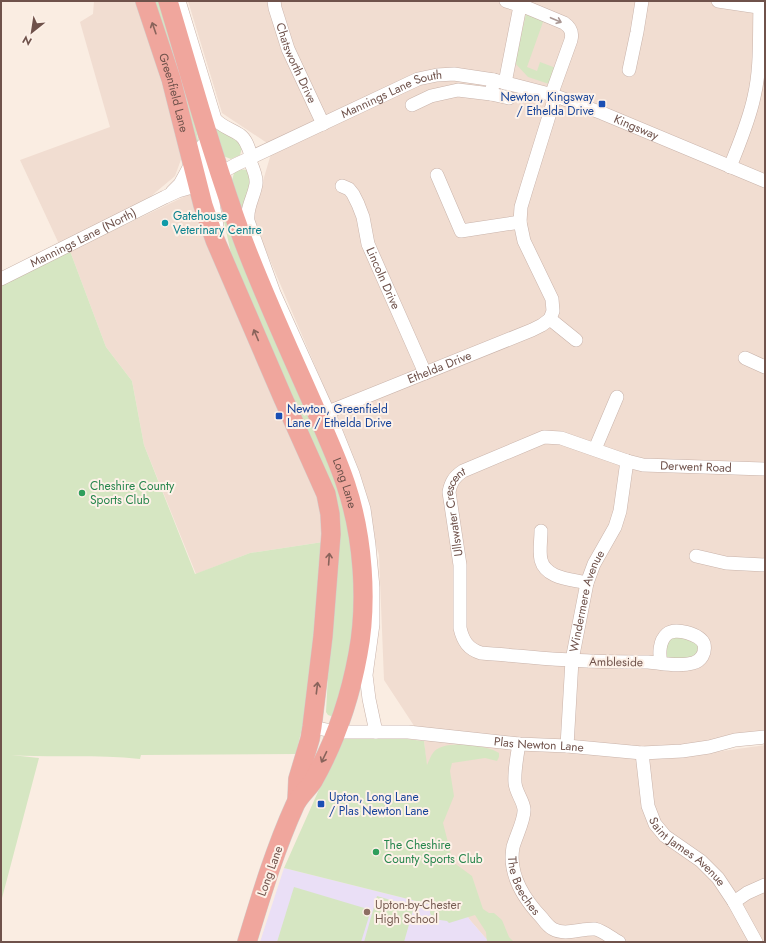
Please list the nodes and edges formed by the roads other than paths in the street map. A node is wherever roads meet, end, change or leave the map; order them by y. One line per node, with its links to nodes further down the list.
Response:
1 (144, 1): 18 (highway, Greenfield Lane, one-way to 1)
2 (168, 1): 21 (highway, Greenfield Lane)
3 (179, 1): 17 (street)
4 (274, 1): 16 (street, Chatsworth Drive)
5 (506, 1): 8 (street)
6 (642, 1): 10 (street)
7 (718, 1): 9 (street)
8 (520, 3): 11 (street); 13 (street, one-way to 13)
9 (763, 7): 19 (street)
10 (629, 70)
11 (499, 81): 12 (street); 13 (street, Kingsway); 16 (street, Mannings Lane South)
12 (491, 94): 14 (street); 15 (street)
13 (553, 95): 19 (street, Kingsway); 25 (street)
14 (509, 98)
15 (416, 100)
16 (323, 124): 17 (street, Mannings Lane South)
17 (250, 158): 21 (street, Mannings Lane South); 33 (street, Long Lane)
18 (193, 160): 21 (highway, Greenfield Lane); 24 (street, Mannings Lane (North))
19 (730, 167): 22 (street, Kingsway)
20 (437, 175): 25 (street)
21 (209, 179): 24 (street, Mannings Lane (North)); 43 (highway, Long Lane, one-way to 21); 44 (highway, Long Lane)
22 (765, 182)
23 (342, 186): 31 (street, Lincoln Drive)
24 (165, 197): 26 (street, Mannings Lane (North))
25 (520, 222): 27 (street)
26 (1, 279)
27 (550, 319): 28 (street); 31 (street, Ethelda Drive)
28 (576, 340)
29 (745, 358): 30 (street)
30 (765, 367)
31 (425, 373): 33 (street, Ethelda Drive)
32 (617, 397): 34 (street)
33 (328, 412): 45 (street, Long Lane)
34 (595, 449): 35 (street, Ullswater Crescent); 41 (street, Ullswater Crescent)
35 (627, 461): 36 (street, Derwent Road); 40 (street, Windermere Avenue)
36 (765, 469)
37 (542, 531): 40 (street)
38 (696, 556): 39 (street)
39 (765, 565)
40 (587, 583): 41 (street, Windermere Avenue)
41 (572, 660): 42 (street, Ambleside); 48 (street, Windermere Avenue)
42 (661, 663)
43 (312, 727): 44 (street, Plas Newton Lane); 50 (highway, Long Lane)
44 (337, 732): 45 (street, Plas Newton Lane); 50 (highway, Long Lane, one-way to 50)
45 (376, 732): 47 (street, Plas Newton Lane)
46 (765, 737): 49 (street, Plas Newton Lane)
47 (519, 744): 48 (street, Plas Newton Lane); 54 (street, The Beeches)
48 (567, 746): 49 (street, Plas Newton Lane)
49 (642, 753): 52 (street, Saint James Avenue)
50 (297, 801): 53 (highway, Long Lane)
51 (765, 885): 52 (street)
52 (734, 902): 55 (street, Saint James Avenue)
53 (247, 942)
54 (619, 942)
55 (756, 942)

